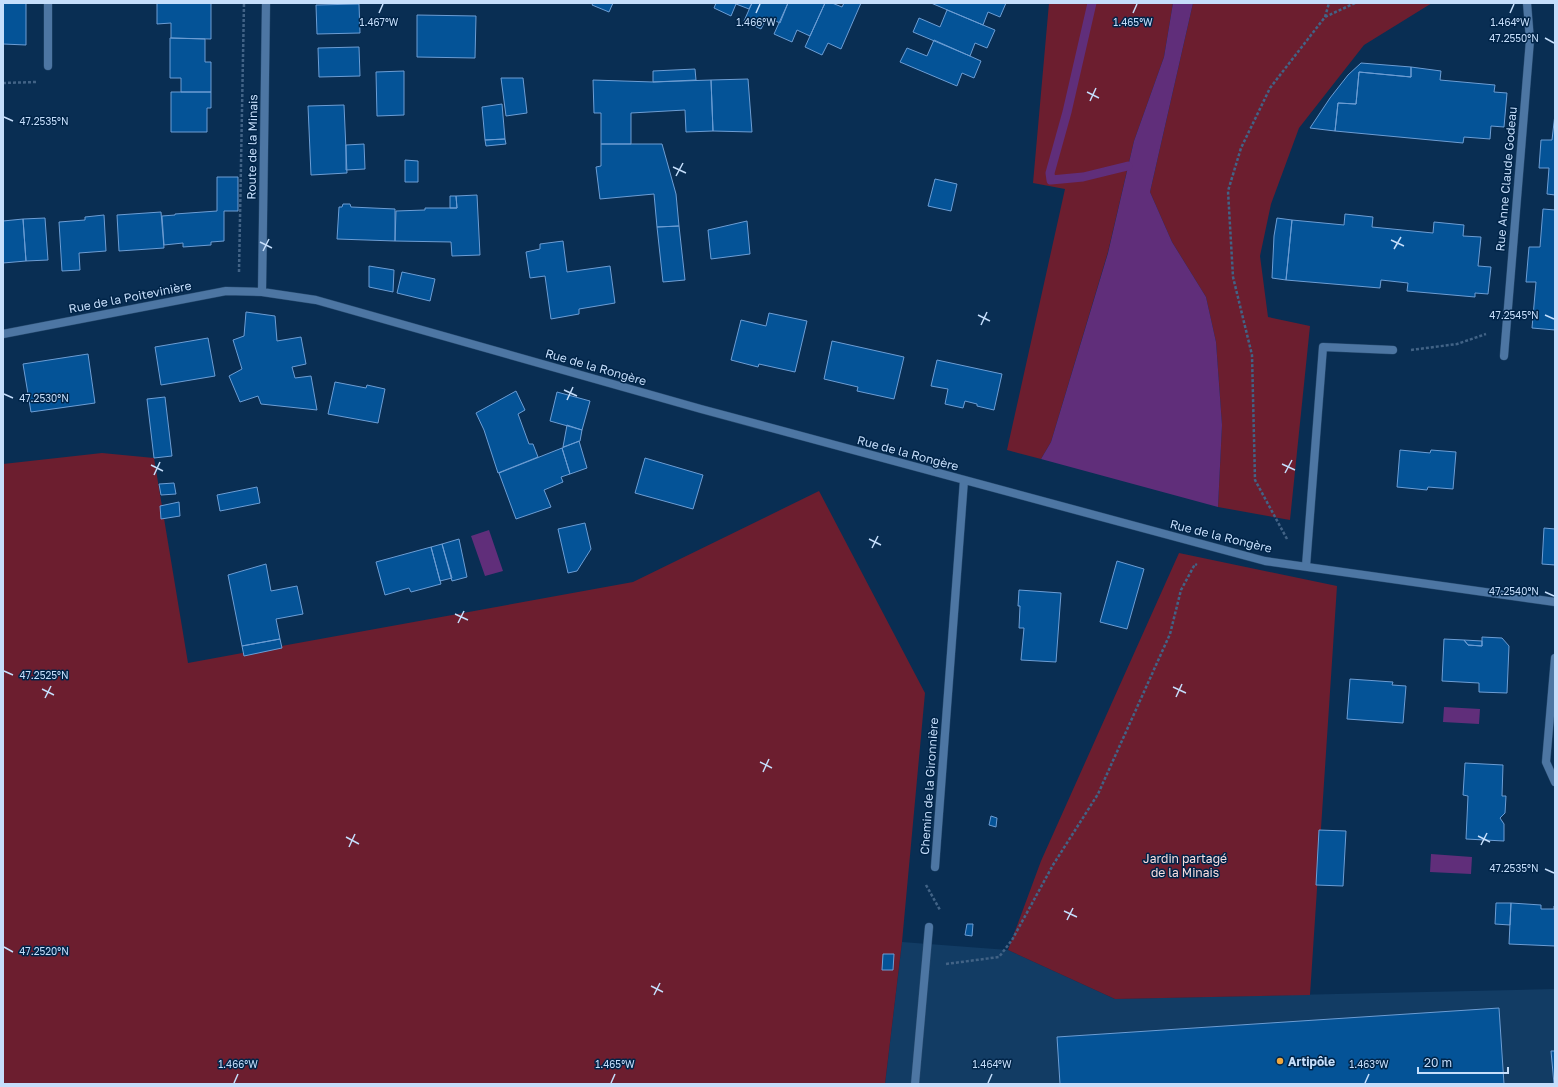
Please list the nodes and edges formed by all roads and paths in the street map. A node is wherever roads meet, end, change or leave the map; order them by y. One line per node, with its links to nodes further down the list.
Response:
1 (48, 3): 8 (street)
2 (244, 3): 10 (path)
3 (266, 3): 11 (street, Route de la Minais)
4 (1329, 3): 7 (path)
5 (1355, 3): 7 (path)
6 (1527, 3): 12 (street, Rue Anne Claude Godeau)
7 (1325, 17): 18 (path)
8 (48, 66): 9 (path)
9 (3, 83)
10 (239, 292): 11 (street, Rue de la Poitevinière); 13 (street, Rue de la Poitevinière)
11 (262, 292): 16 (street, Rue de la Rongère)
12 (1507, 325): 14 (path); 15 (street, Rue Anne Claude Godeau)
13 (3, 334)
14 (1393, 350): 18 (street)
15 (1504, 356)
16 (964, 480): 18 (street, Rue de la Rongère); 22 (street, Chemin de la Gironnière)
17 (1203, 566): 24 (path)
18 (1304, 566): 19 (street, Rue de la Rongère)
19 (1555, 602)
20 (1555, 658): 21 (street)
21 (1555, 782)
22 (935, 867): 23 (path, Chemin de la Gironnière)
23 (929, 927): 24 (street)
24 (925, 967): 25 (street)
25 (915, 1084)

